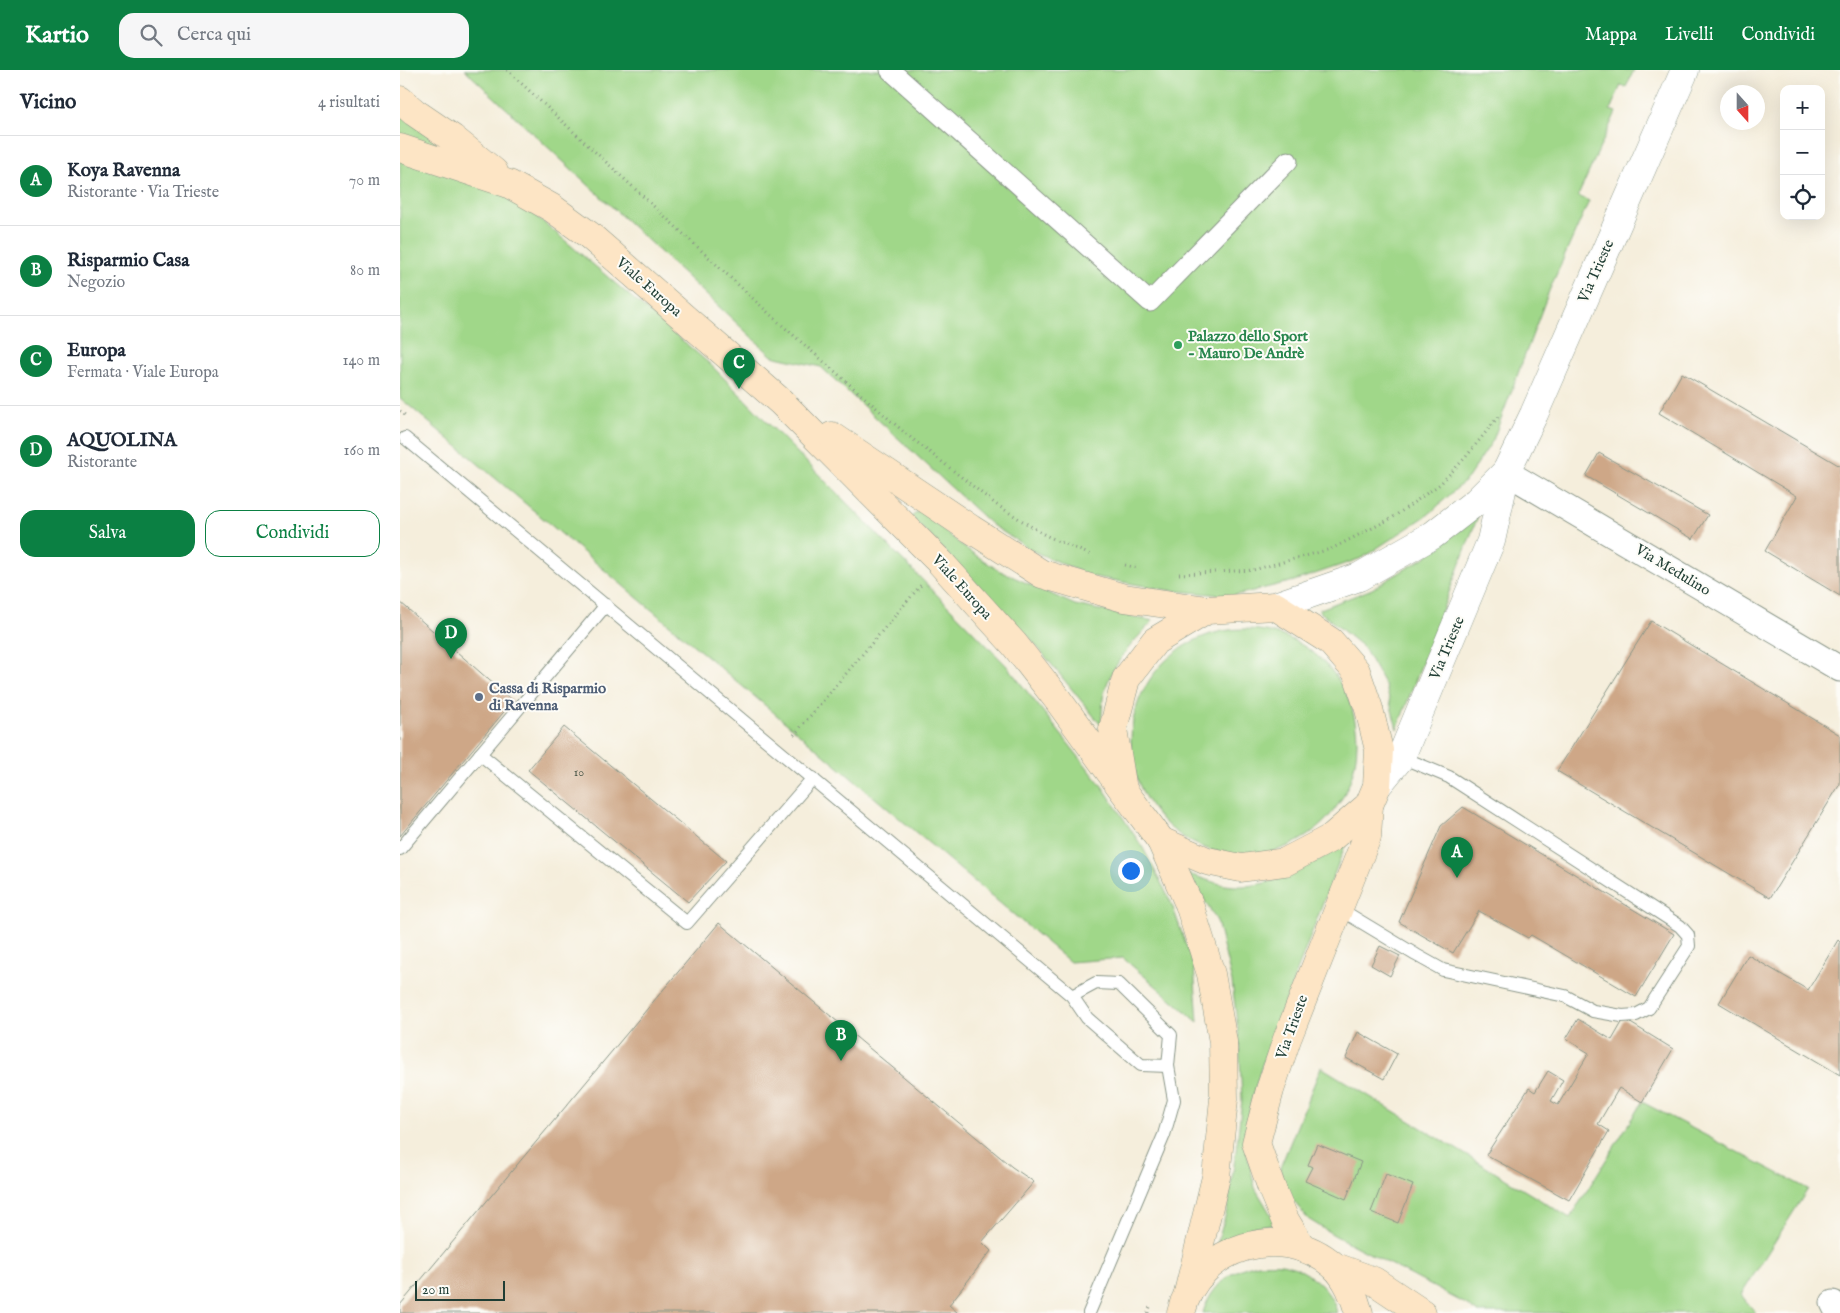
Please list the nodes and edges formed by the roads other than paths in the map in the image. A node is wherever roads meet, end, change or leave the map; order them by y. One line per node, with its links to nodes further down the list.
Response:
1 (890, 70): 5 (street)
2 (1685, 70): 9 (street, Via Trieste)
3 (400, 100): 6 (main road, Viale Europa)
4 (400, 148): 6 (main road, Viale Europa)
5 (1288, 161)
6 (509, 184): 7 (main road, Viale Europa)
7 (781, 402): 12 (main road, Viale Europa); 17 (main road, Viale Europa)
8 (405, 438): 10 (lane)
9 (1506, 472): 11 (street, Via Trieste); 13 (street, Via Medulino); 15 (street, Via Trieste)
10 (606, 605): 14 (lane); 16 (lane)
11 (1276, 606): 12 (main road, Viale Europa); 18 (main road)
12 (1207, 610): 17 (main road)
13 (1840, 669)
14 (480, 754): 16 (lane); 20 (lane)
15 (1401, 757): 18 (street, Via Trieste); 21 (lane)
16 (813, 778): 22 (lane)
17 (1123, 790): 19 (main road, Viale Europa)
18 (1373, 796): 19 (main road); 21 (main road, Via Trieste)
19 (1161, 841): 26 (main road)
20 (400, 849)
21 (1338, 908): 24 (main road, Via Trieste)
22 (1072, 996): 23 (lane); 23 (lane)
23 (1168, 1066): 27 (lane)
24 (1302, 1248): 25 (main road); 26 (main road)
25 (1336, 1267): 28 (main road); 29 (main road)
26 (1183, 1307)
27 (1089, 1313)
28 (1359, 1313)
29 (1422, 1313)

